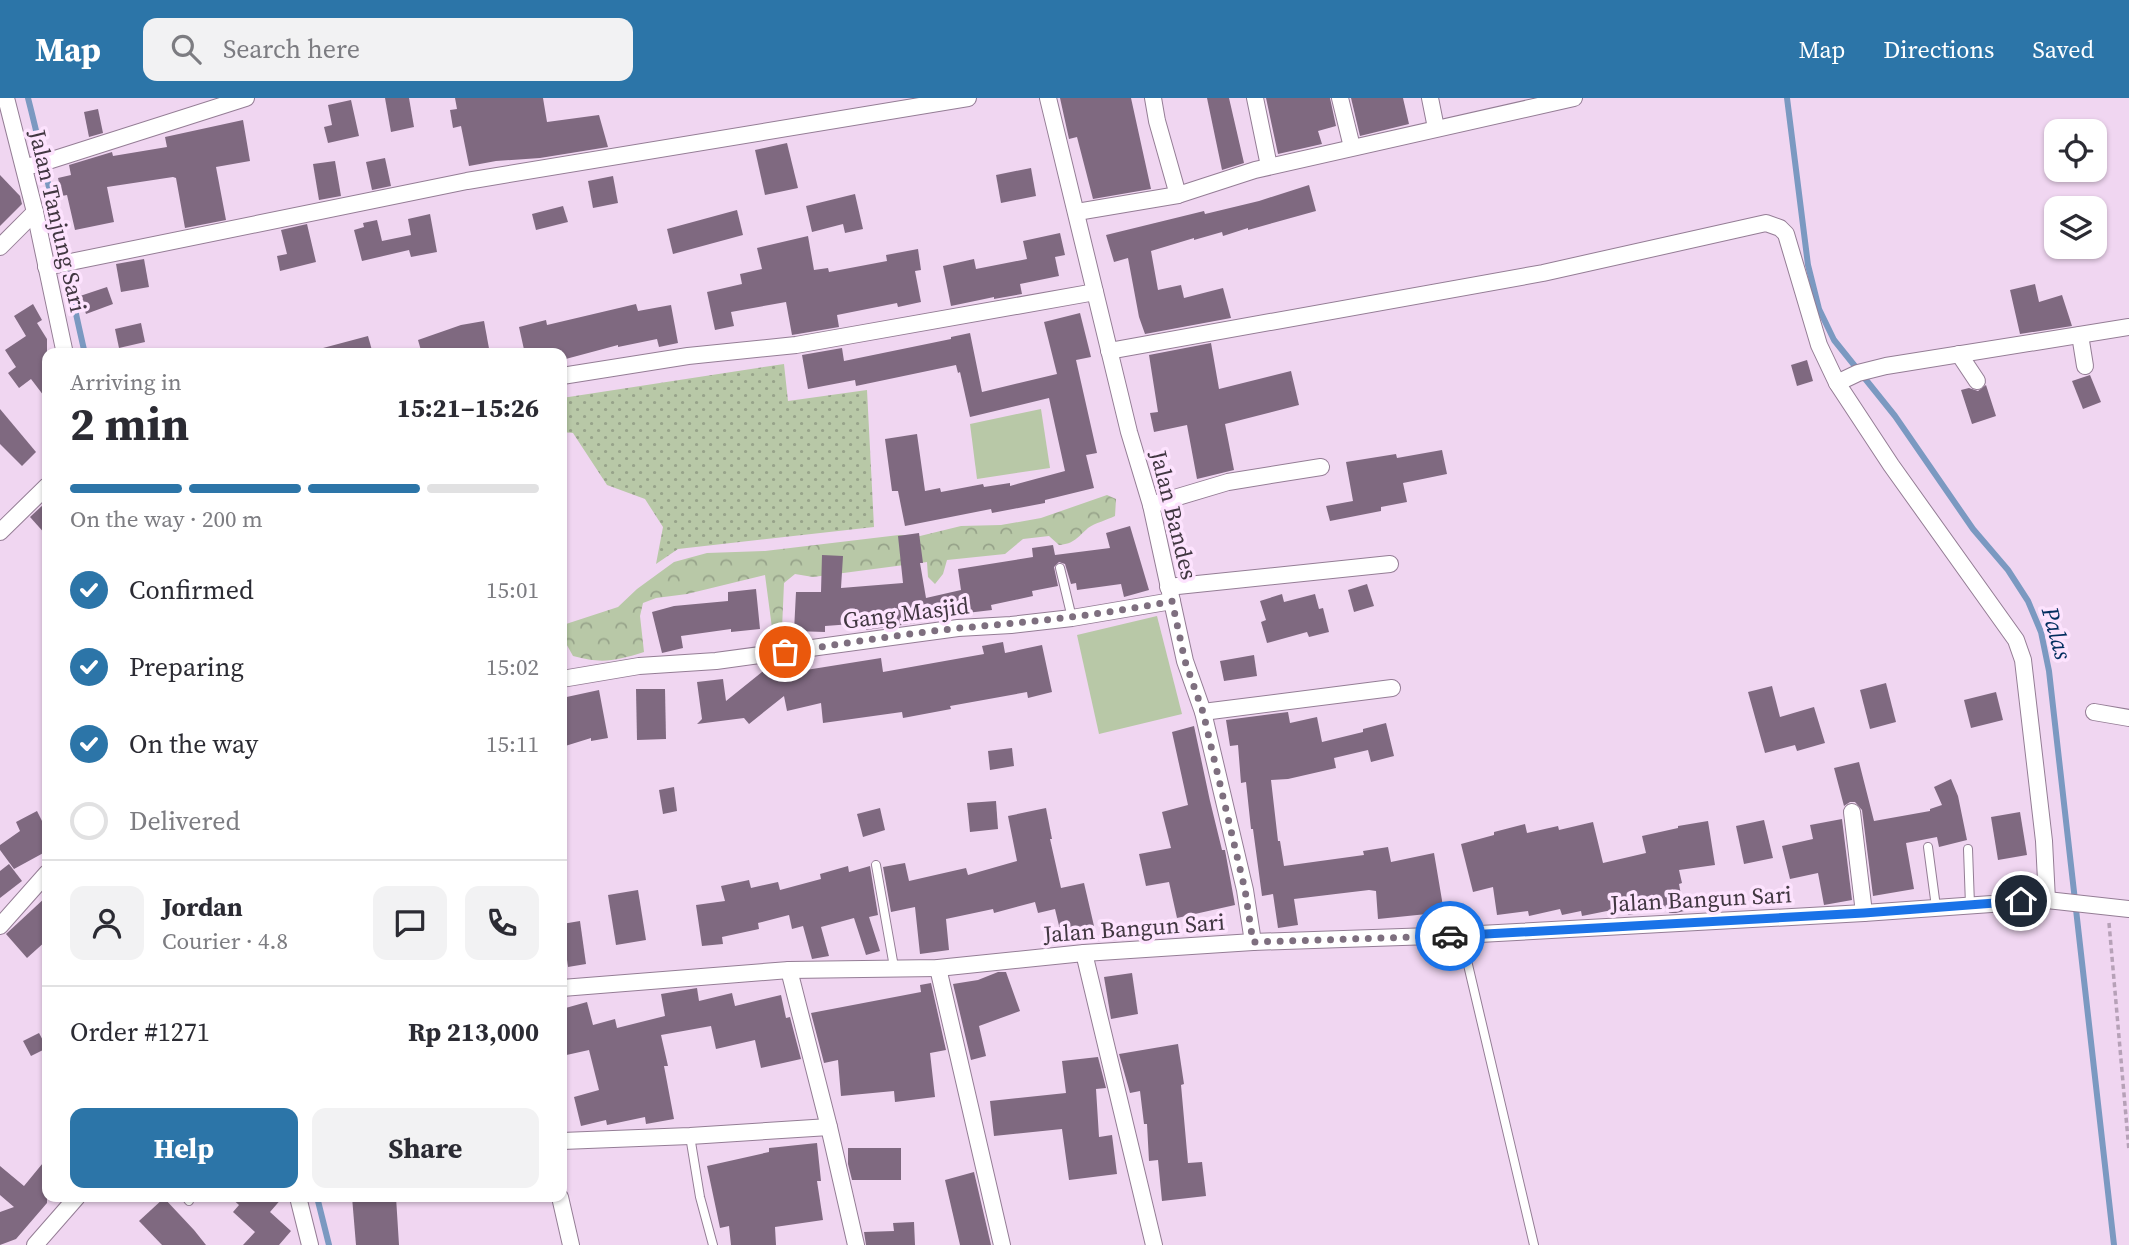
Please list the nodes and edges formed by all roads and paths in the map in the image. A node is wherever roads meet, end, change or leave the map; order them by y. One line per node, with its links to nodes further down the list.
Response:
1 (6, 98): 13 (street, Jalan Tanjung Sari)
2 (246, 98): 13 (street)
3 (968, 98): 19 (street)
4 (1048, 98): 17 (street, Jalan Bandes)
5 (1153, 98): 15 (street)
6 (1255, 98): 14 (street)
7 (1340, 98): 12 (street)
8 (1430, 98): 11 (street)
9 (1574, 98): 10 (street)
10 (1513, 104): 11 (street)
11 (1436, 128): 12 (street)
12 (1352, 148): 14 (street)
13 (31, 166): 16 (street, Jalan Tanjung Sari)
14 (1269, 166): 15 (street)
15 (1178, 195): 17 (street)
16 (35, 212): 18 (street); 19 (street, Jalan Tanjung Sari)
17 (1077, 212): 20 (street, Jalan Bandes)
18 (0, 247)
19 (52, 265): 23 (street, Jalan Tanjung Sari)
20 (1095, 292): 24 (street, Jalan Bandes); 27 (street)
21 (2129, 327): 22 (street)
22 (2080, 335): 25 (street); 26 (street)
23 (64, 348)
24 (1109, 351): 29 (street); 32 (street, Jalan Bandes)
25 (1959, 354): 28 (street); 29 (street)
26 (2085, 366)
27 (567, 375)
28 (1977, 381)
29 (1837, 383): 48 (street)
30 (1321, 467): 32 (street)
31 (42, 491): 33 (street)
32 (1151, 505): 36 (street, Jalan Bandes)
33 (0, 532)
34 (1390, 564): 36 (street, Gang Masjid)
35 (1059, 568): 37 (lane)
36 (1170, 594): 37 (street, Gang Masjid); 40 (street, Jalan Bandes)
37 (1072, 618): 38 (street, Gang Masjid)
38 (567, 677)
39 (1392, 688): 40 (street)
40 (1203, 712): 56 (street, Jalan Bandes)
41 (2094, 712): 42 (street)
42 (2129, 718)
43 (1852, 812): 53 (street)
44 (1928, 848): 51 (lane)
45 (1968, 849): 49 (lane)
46 (876, 865): 58 (lane)
47 (42, 879): 54 (street)
48 (2051, 900): 49 (street, Jalan Bangun Sari); 50 (street, Jalan Bangun Sari)
49 (1970, 905): 51 (street, Jalan Bangun Sari)
50 (2103, 905): 52 (street, Jalan Bangun Sari); 65 (path)
51 (1936, 907): 53 (street, Jalan Bangun Sari)
52 (2129, 909)
53 (1864, 913): 55 (street, Jalan Bangun Sari)
54 (0, 926)
55 (1461, 935): 56 (street, Jalan Bangun Sari); 76 (lane)
56 (1253, 942): 57 (street, Jalan Bangun Sari)
57 (1084, 953): 59 (street, Jalan Bangun Sari); 75 (street)
58 (894, 967): 59 (street, Jalan Bangun Sari); 60 (street, Jalan Bangun Sari)
59 (938, 968): 74 (street)
60 (789, 970): 61 (street, Jalan Bangun Sari); 62 (street)
61 (567, 988)
62 (829, 1127): 63 (street); 73 (street)
63 (690, 1136): 64 (street); 72 (lane)
64 (567, 1141)
65 (2129, 1151)
66 (73, 1202): 69 (street)
67 (299, 1202): 70 (street)
68 (561, 1202): 71 (street)
69 (35, 1245)
70 (310, 1245)
71 (571, 1245)
72 (713, 1245)
73 (856, 1245)
74 (1002, 1245)
75 (1153, 1245)
76 (1534, 1245)

